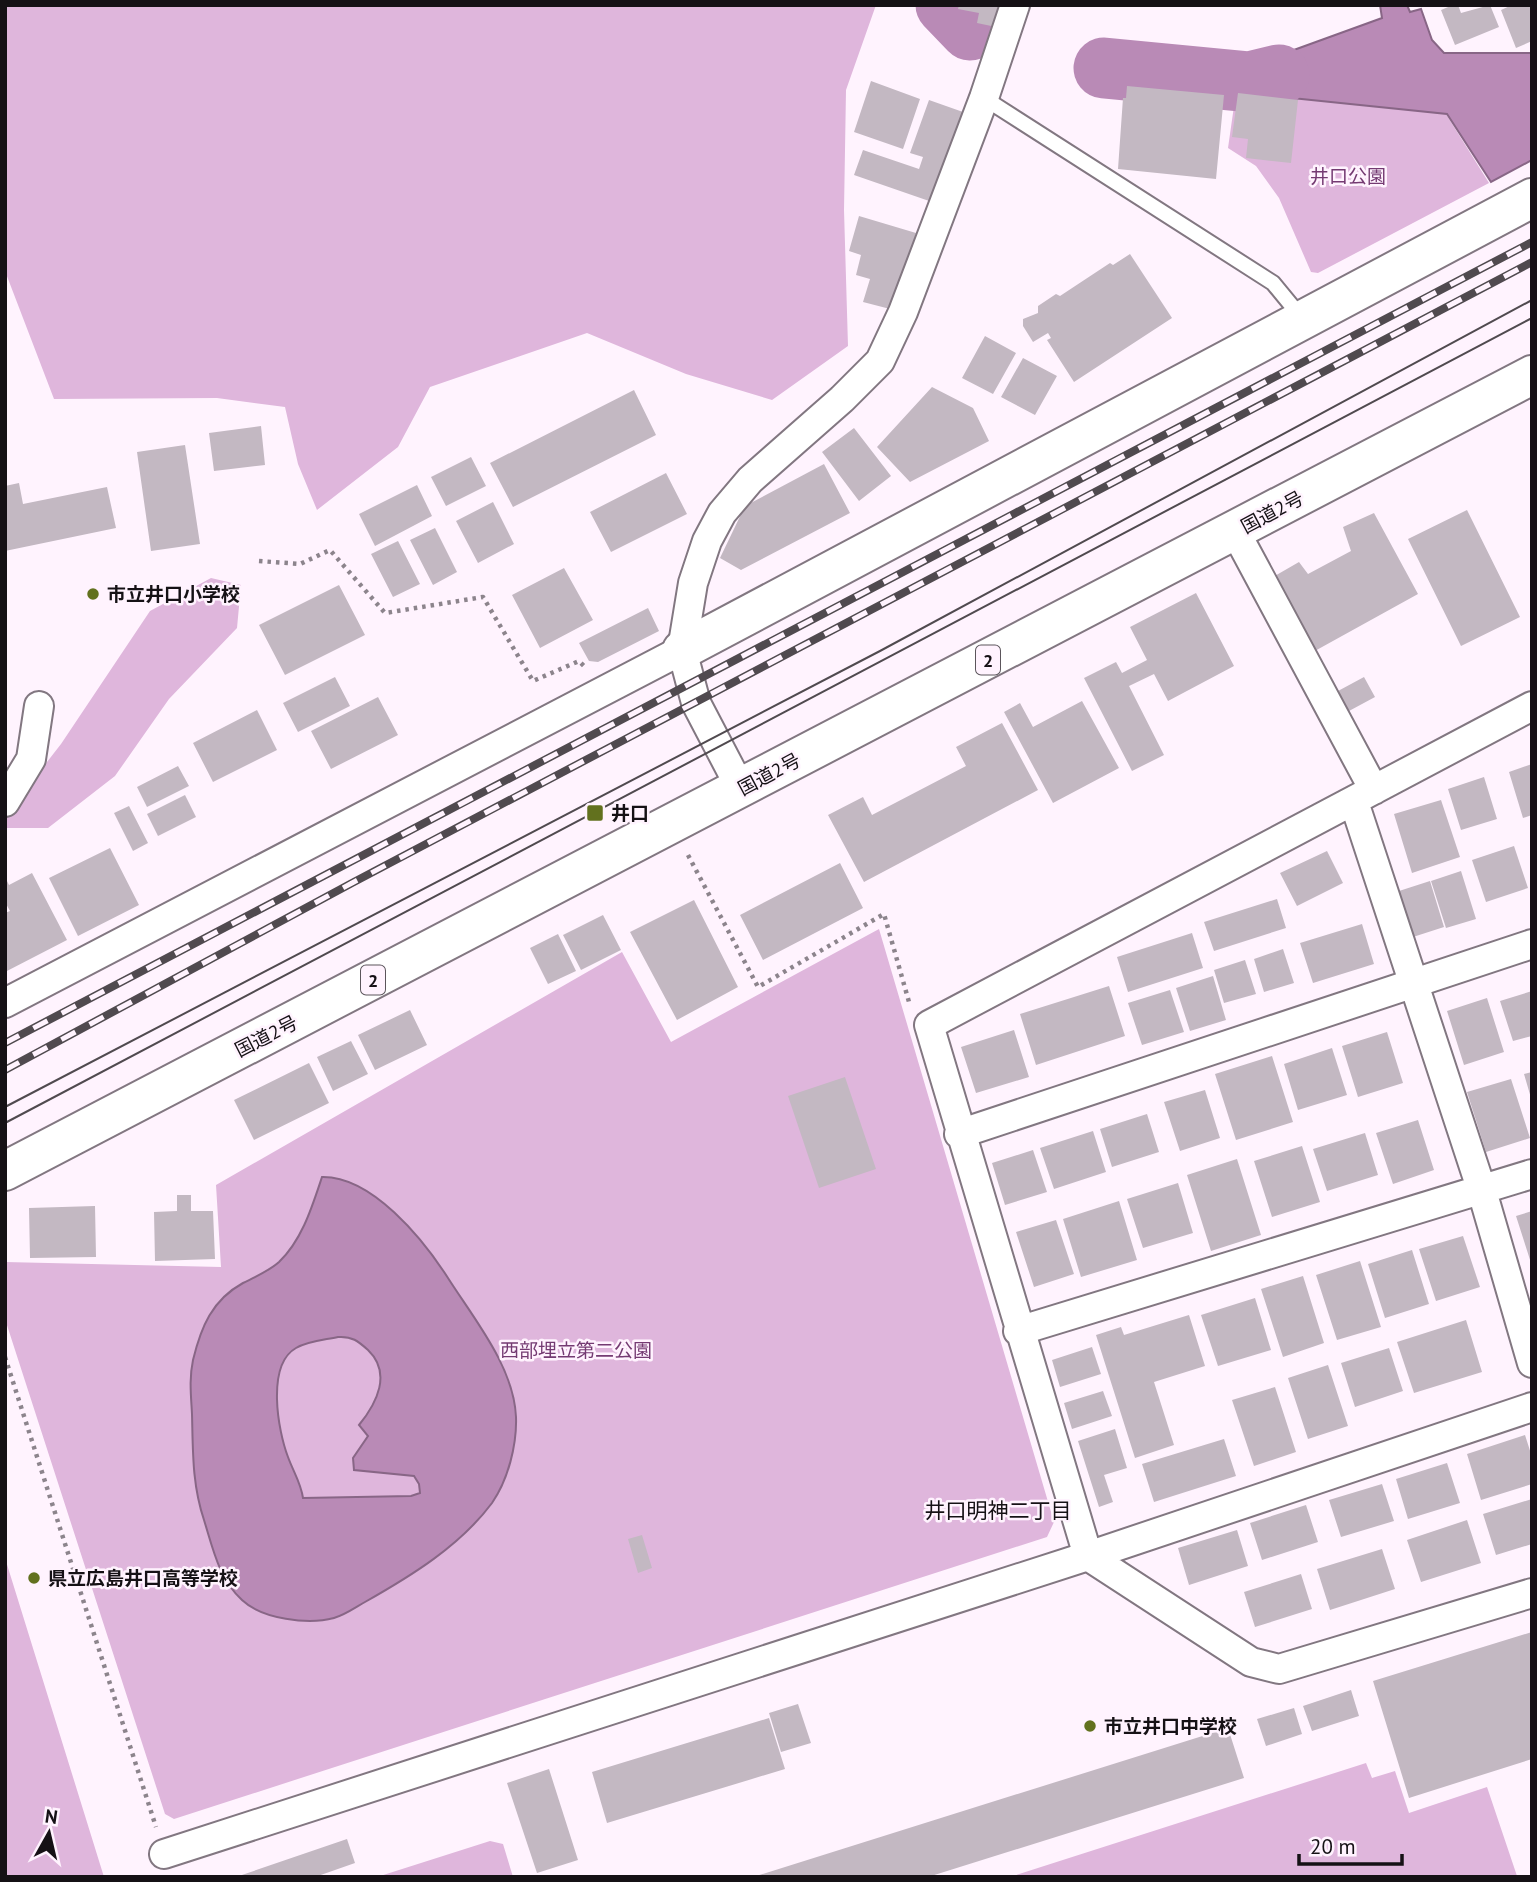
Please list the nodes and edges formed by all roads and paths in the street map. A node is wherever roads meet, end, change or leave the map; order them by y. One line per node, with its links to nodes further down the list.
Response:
1 (1015, 5): 2 (street)
2 (984, 98): 4 (lane); 8 (street)
3 (1532, 198): 4 (main road)
4 (1304, 319): 8 (main road)
5 (1532, 375): 6 (main road, 国道2号 / 2)
6 (1235, 531): 12 (main road, 国道2号 / 2); 13 (street)
7 (259, 561): 9 (path)
8 (682, 650): 12 (street); 18 (street)
9 (579, 661)
10 (39, 706): 14 (street)
11 (1532, 706): 13 (street)
12 (741, 789): 15 (main road, 国道2号 / 2)
13 (1364, 796): 17 (street); 20 (street)
14 (5, 802)
15 (672, 824): 19 (path); 21 (main road, 国道2号 / 2)
16 (1532, 944): 17 (street)
17 (1414, 982): 20 (street); 23 (street)
18 (5, 1003)
19 (911, 1010)
20 (959, 1134): 24 (street)
21 (5, 1171)
22 (1532, 1174): 23 (street)
23 (1482, 1191): 24 (street); 26 (street)
24 (1018, 1331): 28 (street)
25 (5, 1357): 30 (path)
26 (1532, 1363)
27 (1532, 1407): 28 (street)
28 (1088, 1556): 29 (street); 30 (street)
29 (1532, 1593)
30 (164, 1854)

